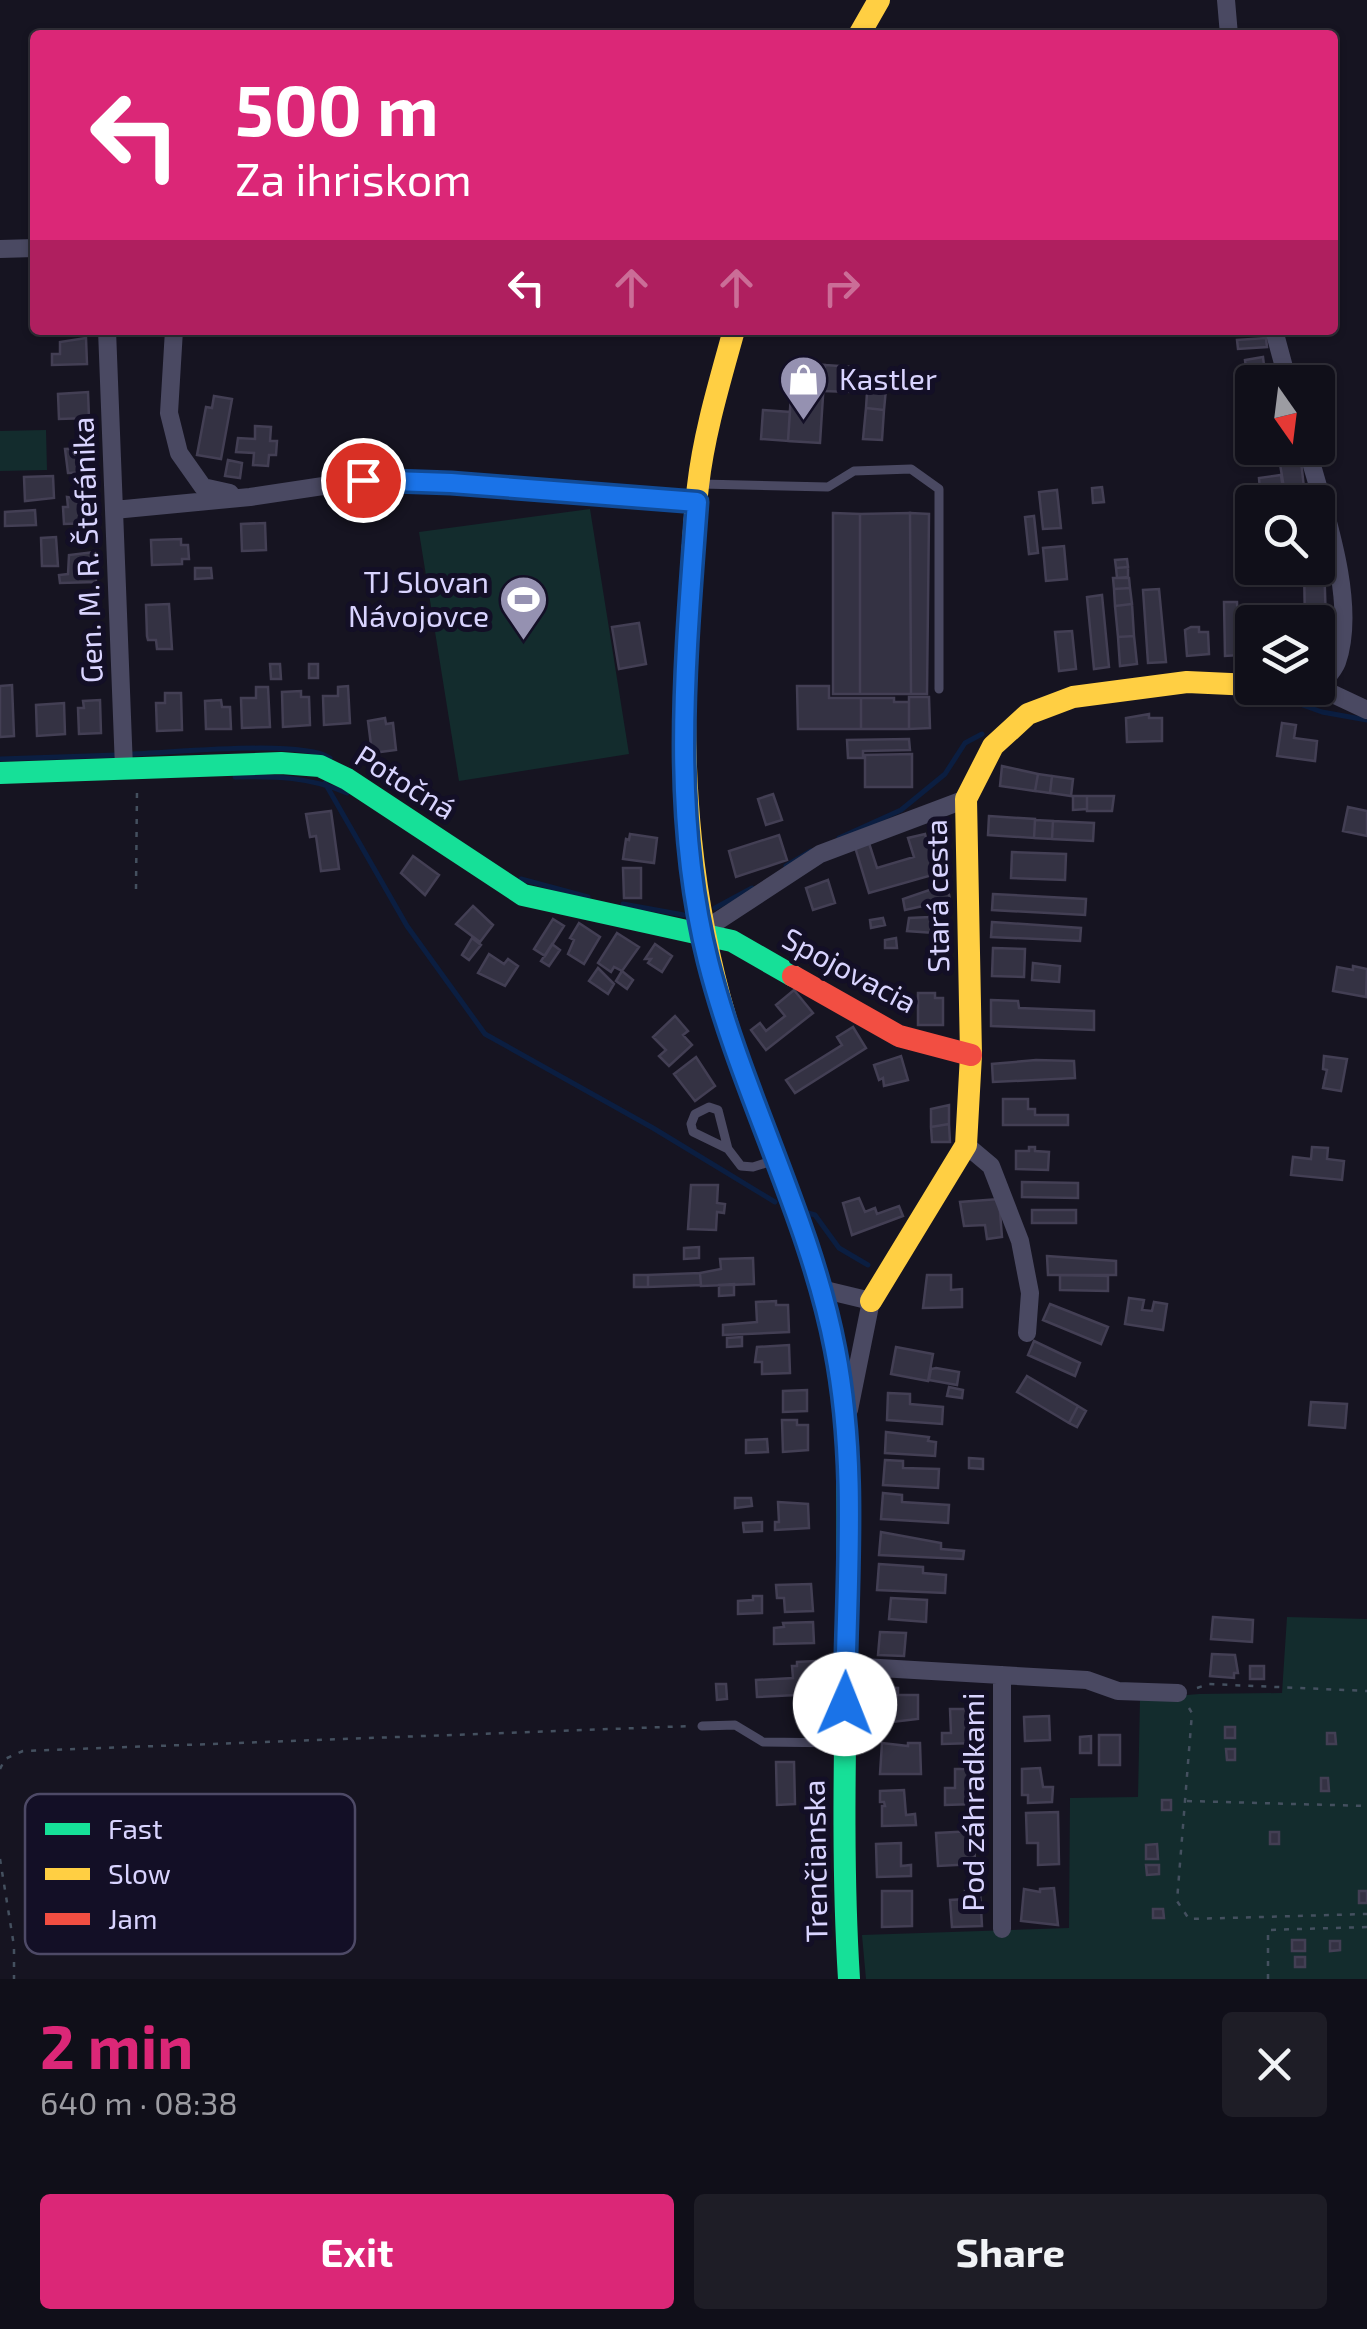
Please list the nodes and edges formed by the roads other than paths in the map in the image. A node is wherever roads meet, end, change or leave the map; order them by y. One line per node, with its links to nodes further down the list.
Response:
1 (879, 0): 3 (street)
2 (1226, 0): 4 (street)
3 (862, 30)
4 (1229, 30)
5 (30, 248): 6 (street)
6 (0, 249)
7 (107, 335): 15 (street, Gen. M. R. Štefánika)
8 (174, 335): 14 (street)
9 (733, 335): 13 (street, Trenčianska)
10 (1275, 335): 11 (street)
11 (1283, 365)
12 (1312, 465): 16 (street)
13 (698, 493): 14 (street); 18 (lane); 26 (street, Trenčianska)
14 (250, 497): 15 (street)
15 (114, 510): 23 (street, Gen. M. R. Štefánika)
16 (1335, 666)
17 (1235, 684): 25 (street, Stará cesta)
18 (939, 689)
19 (1335, 694): 20 (street)
20 (1345, 698): 21 (street); 22 (street)
21 (1367, 699)
22 (1367, 710)
23 (124, 768): 24 (street, Potočná); 26 (street, Potočná)
24 (0, 773)
25 (966, 799): 26 (street); 27 (street, Stará cesta)
26 (701, 932): 27 (street, Spojovacia); 30 (street, Trenčianska)
27 (971, 1054): 28 (street, Stará cesta)
28 (966, 1145): 32 (street, Stará cesta); 33 (street)
29 (728, 1149): 29 (lane); 30 (lane)
30 (775, 1160): 31 (street, Trenčianska)
31 (820, 1289): 32 (street); 34 (street, Trenčianska)
32 (871, 1301): 34 (street, Stará cesta)
33 (1027, 1334)
34 (846, 1425): 35 (street, Trenčianska)
35 (846, 1666): 36 (street, Pod záhradkami); 39 (street, Trenčianska)
36 (1002, 1675): 37 (street, Pod záhradkami); 40 (street, Pod záhradkami)
37 (1178, 1693)
38 (702, 1726): 39 (lane)
39 (845, 1743): 41 (street, Trenčianska)
40 (1002, 1929)
41 (849, 1979)

